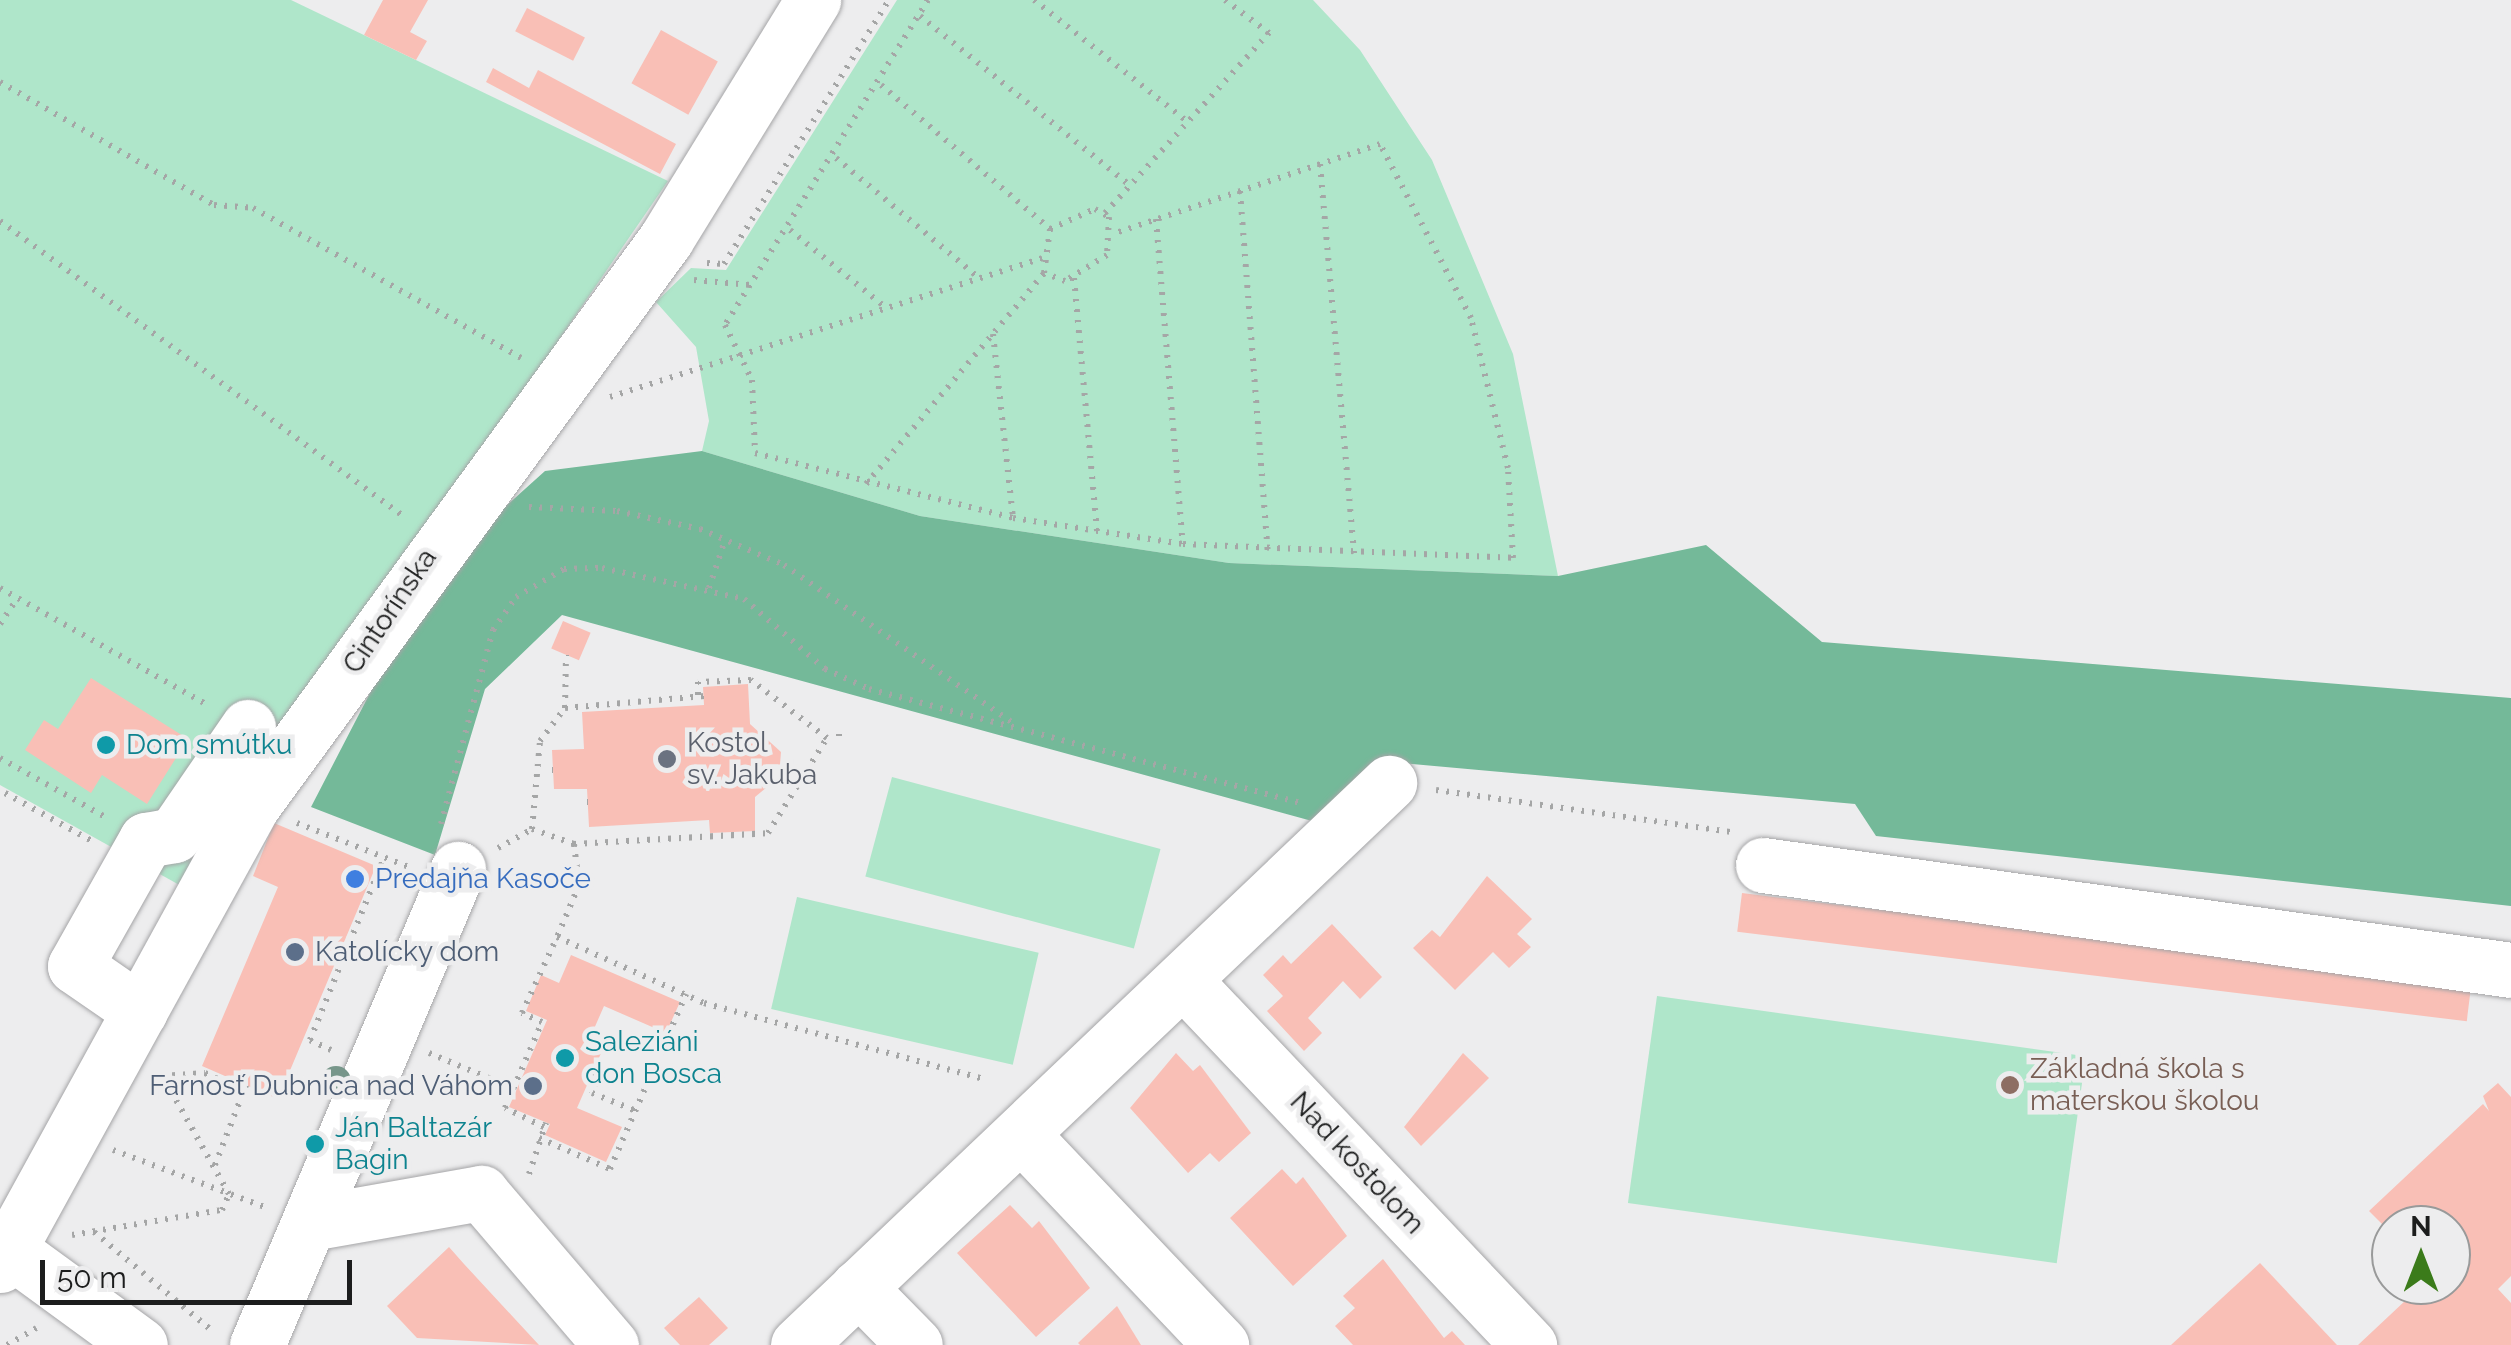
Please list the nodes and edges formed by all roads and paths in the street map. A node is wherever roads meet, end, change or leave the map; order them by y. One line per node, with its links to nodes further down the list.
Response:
1 (813, 0): 65 (street, Cintorínska)
2 (889, 0): 21 (path)
3 (928, 0): 6 (path)
4 (1034, 0): 9 (path)
5 (1226, 0): 9 (path)
6 (920, 16): 8 (path); 12 (path)
7 (0, 82): 28 (path)
8 (881, 85): 10 (path); 17 (path)
9 (1188, 122): 12 (path)
10 (836, 158): 18 (path); 23 (path)
11 (1320, 164): 13 (path); 38 (path); 38 (path)
12 (1130, 186): 14 (path)
13 (1240, 191): 15 (path); 37 (path)
14 (1106, 213): 17 (path); 19 (path)
15 (1156, 219): 19 (path); 36 (path)
16 (0, 221): 32 (path)
17 (1050, 229): 20 (path)
18 (790, 230): 25 (path); 27 (path)
19 (1112, 234): 24 (path)
20 (1042, 258): 22 (path); 23 (path)
21 (688, 262)
22 (1044, 272): 24 (path); 26 (path)
23 (979, 278): 25 (path)
24 (1074, 278): 34 (path)
25 (885, 307): 27 (path)
26 (993, 333): 30 (path); 33 (path)
27 (744, 354): 29 (path); 30 (path)
28 (522, 358)
29 (598, 401)
30 (866, 484): 33 (path)
31 (512, 506): 35 (path)
32 (401, 514)
33 (1013, 518): 34 (path)
34 (1097, 532): 36 (path)
35 (725, 540): 40 (path); 45 (path)
36 (1182, 544): 37 (path)
37 (1268, 552): 38 (path)
38 (1354, 554)
39 (0, 588): 41 (path)
40 (709, 588): 45 (path); 58 (path)
41 (17, 599): 42 (path); 46 (path)
42 (1, 622)
43 (566, 655): 44 (path)
44 (565, 708): 47 (path); 53 (path)
45 (1018, 726): 51 (path)
46 (248, 727): 56 (street)
47 (828, 738): 48 (path); 54 (path)
48 (838, 738)
49 (0, 758): 56 (path)
50 (6, 792): 56 (path)
51 (1371, 800): 55 (path); 63 (street)
52 (284, 818): 57 (path)
53 (532, 829): 54 (path); 58 (path)
54 (574, 844): 59 (path)
55 (1752, 849): 61 (street)
56 (139, 852): 65 (street)
57 (384, 858): 58 (path); 66 (path)
58 (438, 862): 66 (street)
59 (557, 937): 60 (path); 71 (path)
60 (622, 965): 62 (path); 64 (path)
61 (2511, 970)
62 (617, 975)
63 (1184, 981): 74 (street); 92 (street, Nad kostolom)
64 (686, 993): 69 (path); 73 (path)
65 (144, 1031): 68 (path); 83 (street, Cintorínska)
66 (380, 1054): 71 (path); 80 (street)
67 (592, 1072): 73 (path)
68 (162, 1076): 70 (path); 77 (path)
69 (980, 1078)
70 (245, 1088): 72 (path); 77 (path)
71 (515, 1089): 75 (path)
72 (258, 1098)
73 (636, 1111): 75 (path)
74 (1021, 1134): 84 (street); 91 (street)
75 (539, 1138): 78 (path)
76 (94, 1142): 79 (path)
77 (215, 1166): 79 (path)
78 (502, 1193): 80 (street); 88 (street)
79 (229, 1194): 80 (path); 81 (path)
80 (293, 1217): 87 (street)
81 (94, 1232): 82 (path); 86 (path)
82 (71, 1236)
83 (3, 1252): 85 (street)
84 (858, 1287): 89 (street); 90 (street)
85 (140, 1345)
86 (225, 1345)
87 (257, 1345)
88 (611, 1345)
89 (798, 1345)
90 (915, 1345)
91 (1222, 1345)
92 (1529, 1345)

